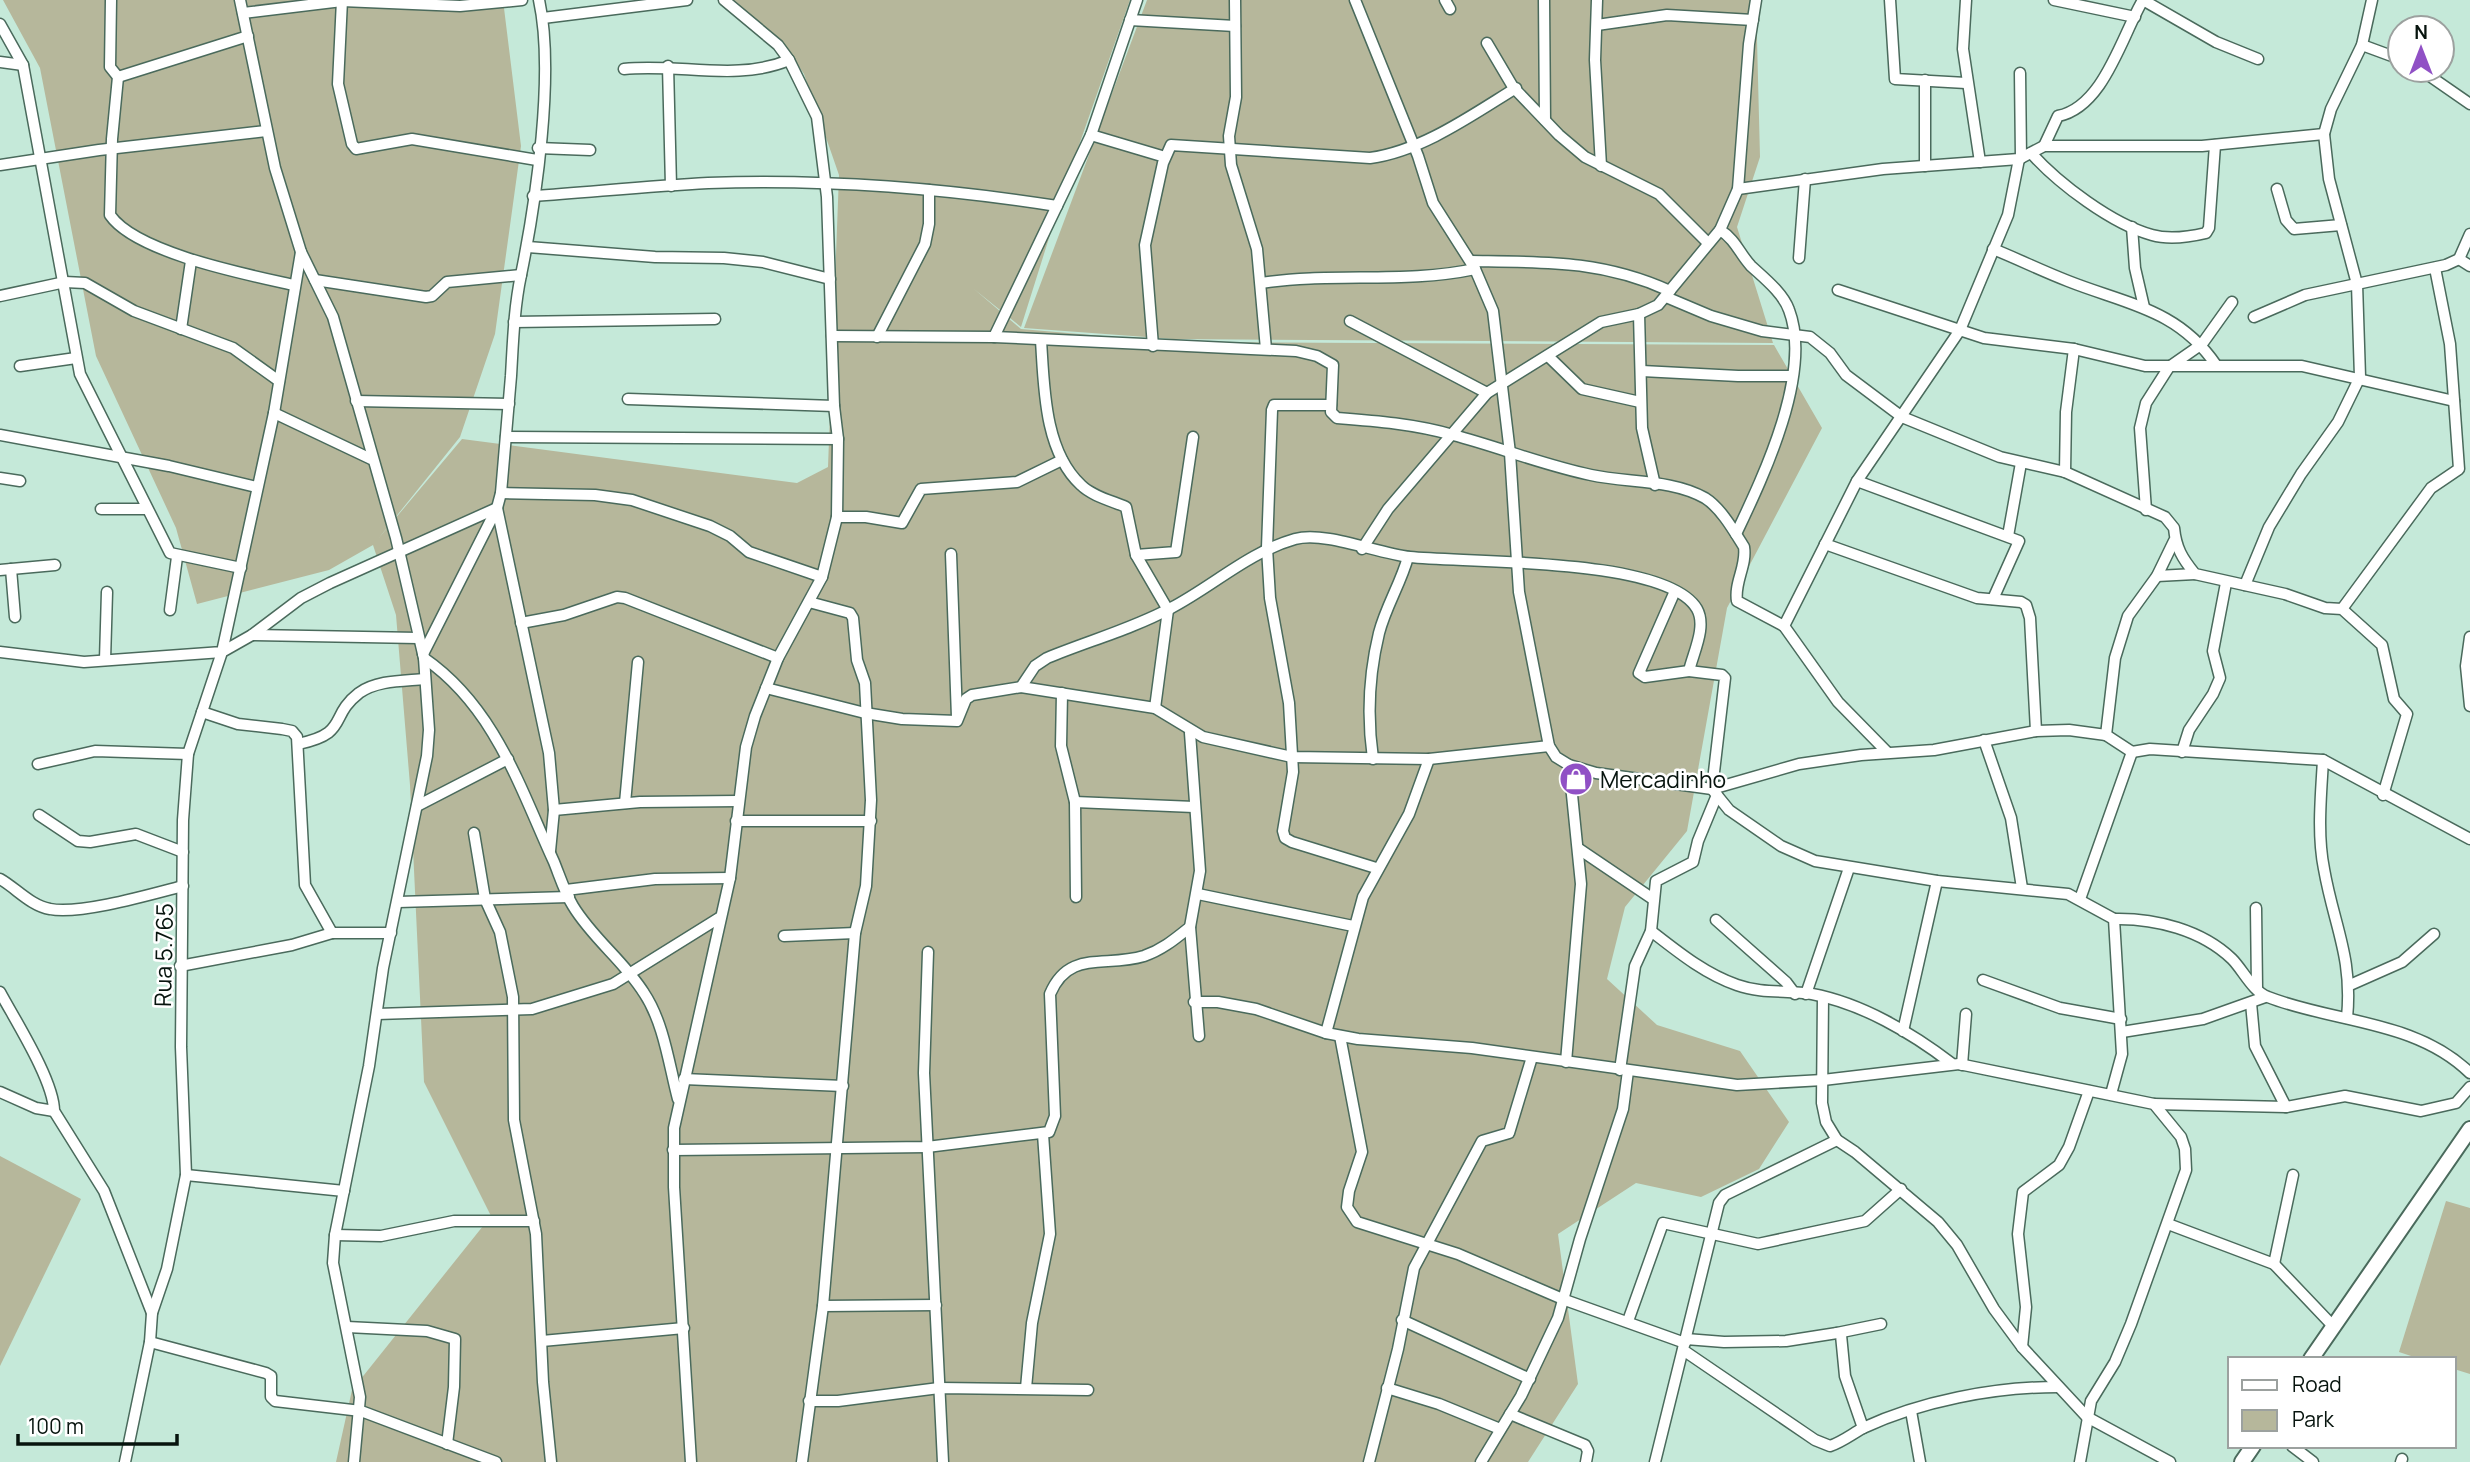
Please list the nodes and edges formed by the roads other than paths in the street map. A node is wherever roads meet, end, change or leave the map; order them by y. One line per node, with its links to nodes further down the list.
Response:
1 (111, 0): 38 (street)
2 (240, 0): 19 (street)
3 (522, 0): 17 (street)
4 (539, 0): 21 (street)
5 (687, 0): 21 (street)
6 (724, 0): 32 (street)
7 (1137, 0): 22 (street)
8 (1235, 0): 25 (street)
9 (1355, 0): 48 (street)
10 (1544, 0): 44 (street)
11 (1597, 0): 26 (street)
12 (1756, 0): 23 (street)
13 (1890, 0): 39 (street)
14 (1966, 0): 40 (street)
15 (2054, 0): 20 (street)
16 (2143, 0): 20 (street); 31 (street)
17 (342, 1): 19 (street); 58 (street)
18 (2370, 1): 29 (street)
19 (243, 13): 27 (street)
20 (2135, 17): 50 (street)
21 (543, 18): 51 (street)
22 (1130, 20): 25 (street); 47 (street)
23 (1753, 20): 26 (street); 66 (street)
24 (0, 24): 34 (street)
25 (1235, 26): 52 (street)
26 (1597, 26): 61 (street)
27 (248, 36): 38 (street); 45 (street)
28 (1488, 43): 42 (street)
29 (2362, 45): 30 (street); 46 (street)
30 (2386, 54)
31 (2258, 59)
32 (789, 60): 35 (street); 64 (street)
33 (0, 62): 34 (street)
34 (23, 65): 57 (street)
35 (668, 66): 36 (street); 65 (street)
36 (624, 69)
37 (2020, 73): 56 (street)
38 (118, 77): 53 (street)
39 (1924, 80): 40 (street); 62 (street)
40 (1966, 83): 59 (street)
41 (2441, 84): 43 (street)
42 (1516, 88): 44 (street); 48 (street)
43 (2470, 104)
44 (1545, 120): 61 (street)
45 (266, 131): 53 (street); 78 (street)
46 (2324, 134): 49 (street); 71 (street)
47 (1091, 135): 55 (street); 70 (street)
48 (1413, 145): 52 (street); 82 (street)
49 (2215, 145): 50 (street); 72 (street)
50 (2044, 146): 56 (street)
51 (538, 148): 54 (street); 58 (street)
52 (1230, 149): 55 (street); 89 (street)
53 (112, 150): 57 (street); 81 (street)
54 (590, 150)
55 (1165, 156): 110 (street)
56 (2024, 157): 59 (street); 72 (street); 77 (street)
57 (38, 159): 60 (street); 88 (street)
58 (537, 160): 69 (street)
59 (1980, 162): 62 (street)
60 (0, 165)
61 (1601, 166): 75 (street)
62 (1925, 166): 63 (street)
63 (1805, 179): 66 (street); 79 (street)
64 (825, 184): 65 (street); 68 (street); 86 (street)
65 (671, 186): 69 (street)
66 (1738, 188): 73 (street)
67 (2277, 189): 71 (street)
68 (929, 190): 70 (street); 106 (street)
69 (533, 196): 76 (street)
70 (1057, 206): 107 (street)
71 (2341, 225): 90 (street)
72 (2132, 228): 96 (street)
73 (1720, 230): 75 (street); 104 (street)
74 (2470, 234): 80 (street)
75 (1708, 243): 93 (street)
76 (528, 247): 85 (street); 86 (street)
77 (1993, 249): 96 (street); 103 (street)
78 (301, 252): 87 (street); 91 (street, Rua 5.765)
79 (1799, 258)
80 (2459, 259): 83 (street); 84 (street)
81 (191, 261): 91 (street); 102 (street)
82 (1473, 265): 89 (street); 93 (street); 122 (street)
83 (2470, 266)
84 (2435, 268): 90 (street); 126 (street)
85 (521, 275): 87 (street); 101 (street)
86 (830, 279): 105 (street)
87 (315, 280): 125 (street)
88 (65, 282): 94 (street); 102 (street); 114 (street)
89 (1261, 283): 111 (street)
90 (2357, 284): 98 (street); 120 (street)
91 (294, 285): 121 (street, Rua 5.765)
92 (1838, 290): 103 (street)
93 (1668, 294): 97 (street); 104 (street)
94 (0, 296)
95 (2232, 302): 109 (street)
96 (2144, 307): 109 (street)
97 (1639, 314): 113 (street); 118 (street)
98 (2254, 317)
99 (715, 319): 101 (street)
100 (1350, 321): 123 (street)
101 (514, 322): 128 (street)
102 (181, 329): 121 (street)
103 (1961, 330): 112 (street); 132 (street)
104 (1796, 335): 119 (street); 132 (street)
105 (832, 336): 106 (street); 130 (street)
106 (877, 337): 107 (street)
107 (994, 337): 108 (street)
108 (1041, 340): 110 (street); 141 (street)
109 (2202, 344): 115 (street); 117 (street)
110 (1153, 346): 111 (street)
111 (1266, 349): 129 (street)
112 (2074, 349): 117 (street); 143 (street)
113 (1548, 356): 122 (street); 127 (street)
114 (76, 358): 116 (street); 139 (street)
115 (2216, 365): 117 (street); 120 (street)
116 (20, 366)
117 (2169, 367): 153 (street)
118 (1642, 371): 119 (street); 127 (street)
119 (1791, 376): 155 (street)
120 (2360, 377): 126 (street); 174 (street)
121 (279, 381): 131 (street, Rua 5.765)
122 (1501, 387): 123 (street); 138 (street)
123 (1487, 393): 134 (street)
124 (628, 400): 130 (street)
125 (356, 401): 128 (street); 140 (street)
126 (2454, 401): 179 (street)
127 (1640, 402): 147 (street)
128 (509, 404): 135 (street)
129 (1331, 405): 134 (street); 159 (street)
130 (834, 406): 137 (street)
131 (274, 413): 140 (street); 148 (street, Rua 5.765)
132 (1902, 417): 142 (street); 146 (street)
133 (0, 435): 139 (street)
134 (1453, 435): 138 (street); 160 (street)
135 (506, 437): 137 (street); 149 (street)
136 (1193, 437): 163 (street)
137 (838, 439): 154 (street)
138 (1510, 453): 147 (street); 166 (street)
139 (124, 458): 148 (street); 152 (street)
140 (371, 459): 161 (street)
141 (1062, 460): 154 (street); 163 (street)
142 (2021, 463): 143 (street); 156 (street)
143 (2065, 472): 153 (street)
144 (0, 478): 145 (street)
145 (20, 481)
146 (1857, 481): 156 (street); 158 (street)
147 (1654, 485): 155 (street)
148 (256, 487): 168 (street, Rua 5.765)
149 (501, 493): 150 (street); 171 (street)
150 (497, 508): 161 (street); 183 (street); 190 (street)
151 (101, 509): 152 (street)
152 (147, 509): 165 (street)
153 (2146, 510): 157 (street)
154 (837, 517): 171 (street)
155 (1736, 534): 184 (street)
156 (2008, 536): 177 (street)
157 (2174, 541): 170 (street); 172 (street)
158 (1825, 544): 177 (street); 184 (street)
159 (1267, 548): 160 (street); 181 (street); 214 (street)
160 (1362, 549): 164 (street)
161 (399, 554): 185 (street); 187 (street)
162 (951, 554): 203 (street)
163 (1136, 555): 181 (street)
164 (1408, 556): 166 (street); 216 (street)
165 (177, 557): 168 (street); 180 (street)
166 (1515, 562): 175 (street); 209 (street)
167 (55, 565): 169 (street)
168 (240, 568): 189 (street, Rua 5.765)
169 (5, 570): 182 (street)
170 (2195, 574): 172 (street); 173 (street)
171 (822, 576): 178 (street)
172 (2157, 576): 206 (street)
173 (2226, 583): 174 (street); 212 (street)
174 (2245, 586): 179 (street)
175 (1675, 591): 194 (street); 194 (street)
176 (107, 592): 192 (street)
177 (1993, 599): 204 (street)
178 (810, 602): 191 (street); 202 (street)
179 (2342, 609): 222 (street)
180 (170, 610)
181 (1168, 610): 196 (street); 200 (street)
182 (15, 617)
183 (521, 622): 191 (street); 228 (street)
184 (1784, 626): 210 (street)
185 (252, 635): 187 (street); 189 (street)
186 (2470, 637): 199 (street)
187 (418, 638): 190 (street)
188 (0, 652): 192 (street)
189 (222, 652): 192 (street); 201 (street, Rua 5.765)
190 (424, 656): 195 (street); 215 (street)
191 (779, 658): 197 (street)
192 (105, 660)
193 (638, 662): 225 (street)
194 (1689, 671): 221 (street)
195 (424, 679): 208 (street); 226 (street)
196 (1021, 687): 198 (street); 203 (street)
197 (766, 688): 202 (street); 223 (street)
198 (1062, 693): 200 (street); 224 (street)
199 (2470, 706)
200 (1155, 708): 205 (street)
201 (202, 712): 208 (street); 213 (street, Rua 5.765)
202 (865, 713): 203 (street); 231 (street)
203 (957, 721)
204 (2036, 731): 206 (street); 207 (street)
205 (1190, 733): 214 (street); 227 (street)
206 (2106, 735): 211 (street)
207 (1984, 740): 210 (street); 243 (street)
208 (298, 744): 258 (street)
209 (1549, 746): 217 (street); 220 (street)
210 (1887, 752): 221 (street)
211 (2132, 752): 212 (street); 249 (street)
212 (2182, 752): 218 (street)
213 (188, 754): 219 (street); 235 (street, Rua 5.765)
214 (1292, 757): 216 (street); 237 (street)
215 (508, 759): 226 (street); 236 (street)
216 (1373, 759): 217 (street)
217 (1429, 759): 237 (street)
218 (2323, 760): 222 (street); 267 (street)
219 (38, 764)
220 (1569, 765): 221 (street); 234 (street)
221 (1714, 792): 238 (street); 248 (street)
222 (2383, 794): 233 (street)
223 (738, 801): 225 (street); 230 (street)
224 (1074, 802): 227 (street); 246 (street)
225 (625, 803): 228 (street)
226 (417, 806): 250 (street)
227 (1194, 807): 245 (street)
228 (554, 810): 236 (street)
229 (39, 815): 235 (street)
230 (736, 821): 231 (street); 240 (street)
231 (871, 821): 260 (street)
232 (474, 833): 247 (street)
233 (2470, 839)
234 (1579, 849): 248 (street); 286 (street)
235 (183, 852): 242 (street, Rua 5.765)
236 (550, 853): 244 (street)
237 (1376, 868): 255 (street)
238 (1849, 868): 241 (street); 270 (street)
239 (0, 878): 242 (street)
240 (730, 878): 244 (street); 252 (street)
241 (1937, 881): 243 (street); 280 (street)
242 (183, 886): 264 (street, Rua 5.765)
243 (2022, 888): 249 (street)
244 (567, 893): 247 (street); 265 (street)
245 (1198, 894): 255 (street); 256 (street)
246 (1076, 897)
247 (485, 899): 250 (street); 275 (street)
248 (1653, 899): 257 (street)
249 (2080, 899): 253 (street)
250 (398, 902): 259 (street)
251 (2256, 908): 271 (street)
252 (719, 918): 265 (street); 291 (street)
253 (2114, 919): 271 (street); 279 (street)
254 (1716, 920): 269 (street)
255 (1353, 926): 282 (street)
256 (1190, 928): 273 (street); 303 (street)
257 (1651, 931): 269 (street); 289 (street)
258 (332, 933): 259 (street); 264 (street)
259 (391, 933): 276 (street)
260 (855, 933): 262 (street); 293 (street)
261 (2434, 934): 267 (street)
262 (784, 936)
263 (928, 952): 305 (street)
264 (180, 966): 308 (street, Rua 5.765)
265 (631, 974): 275 (street); 298 (street)
266 (1983, 980): 279 (street)
267 (2350, 985): 278 (street)
268 (0, 992): 301 (street)
269 (1795, 993): 270 (street)
270 (1806, 993): 272 (street)
271 (2261, 993): 274 (street); 278 (street)
272 (1823, 997): 280 (street); 292 (street)
273 (1194, 1002): 282 (street); 283 (street)
274 (2251, 1003): 281 (street); 300 (street)
275 (513, 1011): 276 (street); 312 (street)
276 (377, 1014): 311 (street)
277 (1966, 1014): 288 (street)
278 (2347, 1018): 290 (street)
279 (2121, 1019): 281 (street)
280 (1903, 1031): 287 (street)
281 (2122, 1032): 297 (street)
282 (1326, 1033): 284 (street)
283 (1199, 1036)
284 (1339, 1036): 285 (street); 316 (street)
285 (1532, 1058): 286 (street); 316 (street)
286 (1566, 1062): 289 (street)
287 (1951, 1063): 288 (street); 292 (street)
288 (1962, 1065): 295 (street)
289 (1624, 1071): 292 (street); 318 (street)
290 (2470, 1073)
291 (684, 1079): 293 (street); 298 (street)
292 (1823, 1080): 304 (street)
293 (843, 1086): 307 (street)
294 (2470, 1087): 300 (street)
295 (2088, 1091): 297 (street); 332 (street)
296 (0, 1092): 301 (street)
297 (2111, 1094): 299 (street)
298 (678, 1103): 306 (street)
299 (2154, 1104): 300 (street); 313 (street)
300 (2286, 1107)
301 (54, 1111): 321 (street)
302 (2470, 1129): 325 (main road)
303 (1043, 1134): 305 (street); 337 (street)
304 (1837, 1140): 310 (street); 315 (street)
305 (927, 1147): 307 (street); 319 (street)
306 (673, 1150): 307 (street); 327 (street)
307 (838, 1150): 320 (street)
308 (186, 1175): 311 (street); 321 (street, Rua 5.765)
309 (2293, 1175): 317 (street)
310 (1901, 1189): 315 (street); 332 (street)
311 (344, 1191): 314 (street)
312 (534, 1221): 314 (street); 329 (street)
313 (2168, 1224): 317 (street); 344 (street)
314 (335, 1235): 326 (street)
315 (1710, 1235): 323 (street); 331 (street)
316 (1425, 1245): 318 (street); 322 (street)
317 (2274, 1264): 325 (street)
318 (1565, 1300): 323 (street); 334 (street)
319 (936, 1305): 320 (street); 336 (street)
320 (823, 1306): 340 (street)
321 (152, 1313): 330 (street, Rua 5.765)
322 (1402, 1320): 334 (street); 338 (street)
323 (1628, 1321): 331 (street)
324 (1881, 1324): 328 (street)
325 (2333, 1326): 333 (main road)
326 (347, 1327): 341 (street); 347 (street)
327 (684, 1328): 329 (street); 353 (street)
328 (1838, 1333): 331 (street); 345 (street)
329 (542, 1341): 352 (street)
330 (150, 1342): 341 (street); 349 (street, Rua 5.765)
331 (1685, 1344): 345 (street); 359 (street)
332 (2022, 1347): 335 (street)
333 (2312, 1357)
334 (1530, 1379): 343 (street)
335 (2058, 1387): 342 (street); 344 (street)
336 (939, 1388): 337 (street); 340 (street); 355 (street)
337 (1026, 1388): 339 (street)
338 (1387, 1388): 346 (street); 356 (street)
339 (1088, 1390)
340 (809, 1401): 354 (street)
341 (361, 1411): 347 (street); 350 (street)
342 (1911, 1411): 345 (street); 360 (street)
343 (1510, 1414): 346 (street); 358 (street)
344 (2087, 1417): 361 (street); 362 (street)
345 (1863, 1428)
346 (1500, 1429): 357 (street)
347 (447, 1444): 351 (street)
348 (2295, 1448): 363 (street)
349 (125, 1462)
350 (354, 1462)
351 (496, 1462)
352 (551, 1462)
353 (691, 1462)
354 (802, 1462)
355 (943, 1462)
356 (1369, 1462)
357 (1481, 1462)
358 (1586, 1462)
359 (1655, 1462)
360 (1920, 1462)
361 (2080, 1462)
362 (2170, 1462)
363 (2313, 1462)

